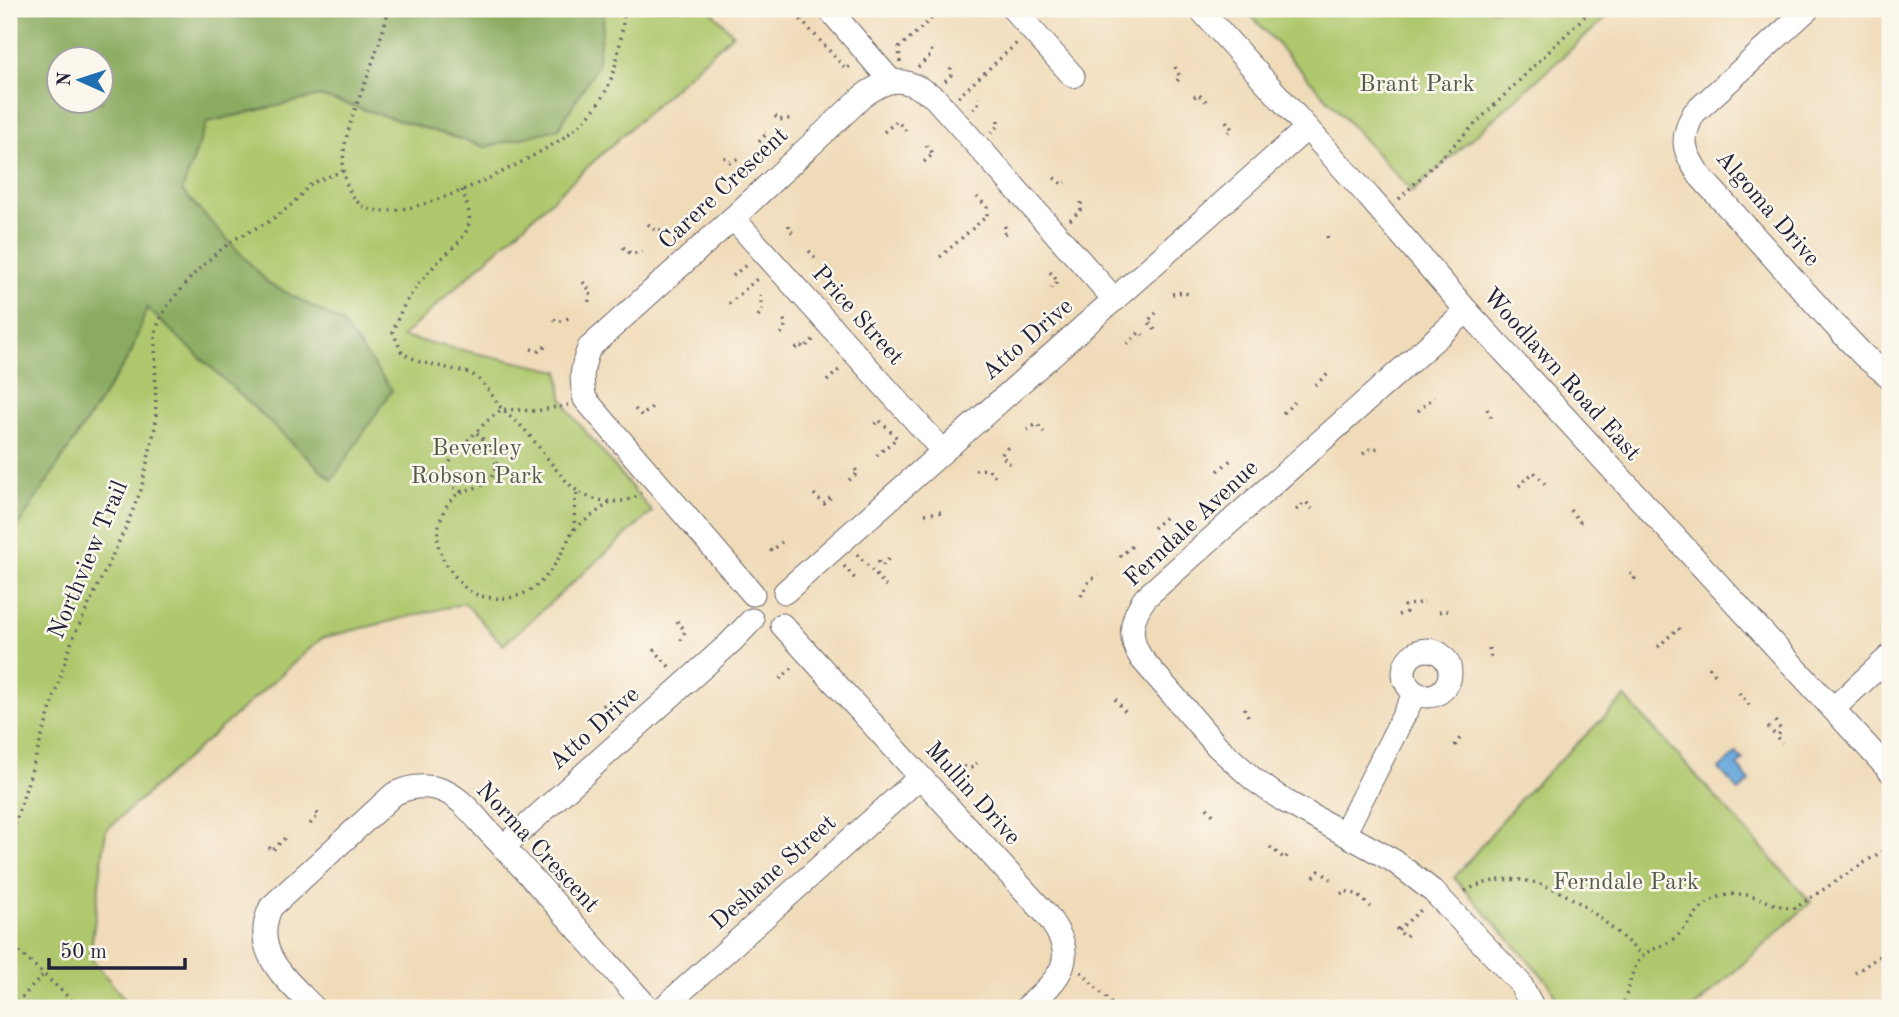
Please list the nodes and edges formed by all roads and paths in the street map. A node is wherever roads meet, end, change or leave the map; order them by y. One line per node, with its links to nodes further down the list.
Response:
1 (388, 9): 49 (path)
2 (625, 9): 52 (path)
3 (791, 9): 17 (path)
4 (829, 9): 21 (street)
5 (942, 9): 21 (path)
6 (1013, 9): 13 (street)
7 (1055, 9): 13 (path)
8 (1131, 9): 12 (path)
9 (1200, 9): 39 (street, Woodlawn Road East)
10 (1592, 9): 54 (path)
11 (1808, 9): 94 (street, Algoma Drive)
12 (1130, 15)
13 (1032, 30): 22 (street); 25 (path)
14 (932, 48): 16 (path)
15 (937, 54): 16 (path)
16 (931, 55): 18 (path)
17 (856, 60)
18 (918, 66)
19 (1175, 67): 23 (path)
20 (951, 68): 24 (path)
21 (895, 72): 56 (street, Carere Crescent); 78 (street)
22 (1073, 76)
23 (1178, 81)
24 (944, 82)
25 (958, 97)
26 (979, 97): 29 (path)
27 (1194, 97): 28 (path)
28 (1207, 103)
29 (978, 105): 30 (path); 31 (path)
30 (985, 105)
31 (971, 111)
32 (775, 116): 33 (path)
33 (794, 118)
34 (998, 118): 36 (path)
35 (1226, 121): 42 (path)
36 (998, 125): 37 (path); 43 (path)
37 (1004, 126)
38 (909, 128): 41 (path)
39 (1306, 129): 78 (street, Atto Drive); 81 (street, Woodlawn Road East)
40 (765, 132): 44 (path)
41 (884, 132)
42 (1228, 132)
43 (991, 133)
44 (759, 142)
45 (925, 144): 48 (path)
46 (724, 156): 47 (path)
47 (739, 158)
48 (924, 162)
49 (343, 171): 52 (path); 207 (path, Northview Trail)
50 (1054, 178): 51 (path)
51 (1066, 181)
52 (462, 190): 100 (path)
53 (977, 197): 70 (path)
54 (1399, 199)
55 (1084, 200): 57 (path)
56 (733, 218): 71 (street, Price Street); 97 (street, Carere Crescent)
57 (1070, 220)
58 (1004, 222): 63 (path)
59 (648, 224): 61 (path)
60 (789, 225): 62 (path)
61 (668, 228)
62 (793, 233)
63 (1004, 234)
64 (1327, 236): 65 (path)
65 (1329, 242)
66 (623, 247): 68 (path)
67 (809, 251): 69 (path)
68 (642, 252)
69 (819, 257)
70 (940, 257)
71 (774, 263): 80 (path); 112 (street, Price Street)
72 (1050, 272): 74 (path)
73 (583, 282): 79 (path)
74 (1051, 288)
75 (1172, 294): 76 (path)
76 (1188, 294)
77 (760, 295): 83 (path)
78 (1115, 299): 112 (street, Atto Drive)
79 (588, 304)
80 (729, 304)
81 (1466, 311): 181 (street, Woodlawn Road East); 198 (street, Ferndale Avenue)
82 (1156, 313): 87 (path)
83 (758, 316)
84 (571, 317): 85 (path)
85 (554, 318)
86 (783, 318): 88 (path)
87 (1155, 330)
88 (781, 334)
89 (1143, 335): 91 (path)
90 (549, 344): 92 (path)
91 (1127, 344)
92 (531, 349)
93 (1328, 374): 95 (path)
94 (1890, 377)
95 (1315, 385)
96 (1434, 397): 103 (path)
97 (585, 399): 100 (path); 124 (street)
98 (1295, 402): 104 (path)
99 (653, 406): 101 (path)
100 (502, 409): 109 (path); 128 (path)
101 (635, 409)
102 (1487, 410): 105 (path)
103 (1418, 411)
104 (1283, 413)
105 (1489, 422)
106 (875, 424): 114 (path)
107 (1027, 430): 108 (path)
108 (1044, 432)
109 (477, 433): 122 (path); 127 (path)
110 (1010, 445): 116 (path)
111 (1380, 448): 113 (path)
112 (942, 450): 141 (street, Atto Drive)
113 (1363, 454)
114 (875, 457)
115 (1232, 459): 120 (path)
116 (1010, 464)
117 (417, 467): 122 (path)
118 (855, 469): 123 (path)
119 (975, 470): 121 (path)
120 (1219, 471)
121 (995, 476)
122 (439, 480): 127 (path)
123 (849, 480)
124 (656, 481): 131 (path); 153 (street)
125 (1519, 486): 126 (path)
126 (1547, 486)
127 (462, 492): 140 (path)
128 (578, 492): 131 (path); 140 (path)
129 (814, 494): 130 (path)
130 (833, 495)
131 (611, 501): 140 (path)
132 (1312, 509): 134 (path)
133 (1570, 509): 138 (path)
134 (1296, 510)
135 (941, 512): 136 (path)
136 (925, 514)
137 (1166, 517): 139 (path)
138 (1577, 525)
139 (1153, 528)
140 (574, 530)
141 (843, 539): 151 (path); 152 (street, Atto Drive)
142 (782, 542): 144 (path)
143 (1133, 545): 145 (path)
144 (770, 550)
145 (1120, 555)
146 (890, 557): 147 (path)
147 (878, 561)
148 (1629, 573): 150 (path)
149 (1098, 574): 154 (path)
150 (1632, 581)
151 (886, 586)
152 (785, 592): 153 (street); 161 (street)
153 (753, 594): 159 (street)
154 (1082, 596)
155 (1424, 602): 158 (path)
156 (1452, 610): 157 (path)
157 (1439, 612)
158 (1398, 615)
159 (752, 620): 161 (street); 201 (street, Atto Drive)
160 (677, 621): 163 (path)
161 (782, 625): 193 (street, Mullin Drive)
162 (1682, 632): 164 (path)
163 (680, 643)
164 (1658, 647)
165 (1489, 648): 168 (path)
166 (654, 649): 171 (path)
167 (1890, 656): 181 (street)
168 (1491, 659)
169 (1709, 667): 172 (path)
170 (792, 668): 173 (path)
171 (672, 670)
172 (1717, 676)
173 (780, 679)
174 (1415, 693): 198 (street)
175 (1739, 693): 180 (path)
176 (612, 696): 178 (path)
177 (1115, 699): 182 (path)
178 (603, 706)
179 (1244, 708): 183 (path)
180 (1749, 708)
181 (1833, 709): 192 (street, Woodlawn Road East)
182 (1127, 714)
183 (1249, 718)
184 (1775, 721): 187 (path)
185 (1768, 727): 187 (path)
186 (1462, 735): 189 (path)
187 (1777, 738): 188 (path)
188 (1782, 743)
189 (1455, 747)
190 (978, 764): 191 (path)
191 (957, 765)
192 (1890, 771)
193 (920, 777): 216 (street, Mullin Drive); 223 (street, Deshane Street)
194 (1207, 808): 196 (path)
195 (314, 810): 197 (path)
196 (1215, 817)
197 (310, 824)
198 (1345, 832): 226 (street, Ferndale Avenue)
199 (287, 836): 203 (path)
200 (1890, 846): 215 (path)
201 (503, 847): 221 (street, Norma Crescent); 222 (street, Norma Crescent)
202 (1270, 847): 204 (path)
203 (269, 848)
204 (1287, 856)
205 (1314, 877): 206 (path)
206 (1331, 879)
207 (9, 880)
208 (1465, 891): 215 (path)
209 (1341, 894): 210 (path)
210 (1371, 907)
211 (1422, 910): 212 (path)
212 (1408, 934)
213 (9, 942): 217 (path)
214 (1885, 952): 218 (path)
215 (1642, 956): 227 (path)
216 (1063, 965): 224 (street); 225 (path)
217 (44, 974): 219 (path); 220 (path)
218 (1855, 974)
219 (12, 1008)
220 (80, 1008)
221 (314, 1008)
222 (648, 1008)
223 (663, 1008)
224 (1026, 1008)
225 (1116, 1008)
226 (1533, 1008)
227 (1621, 1008)

